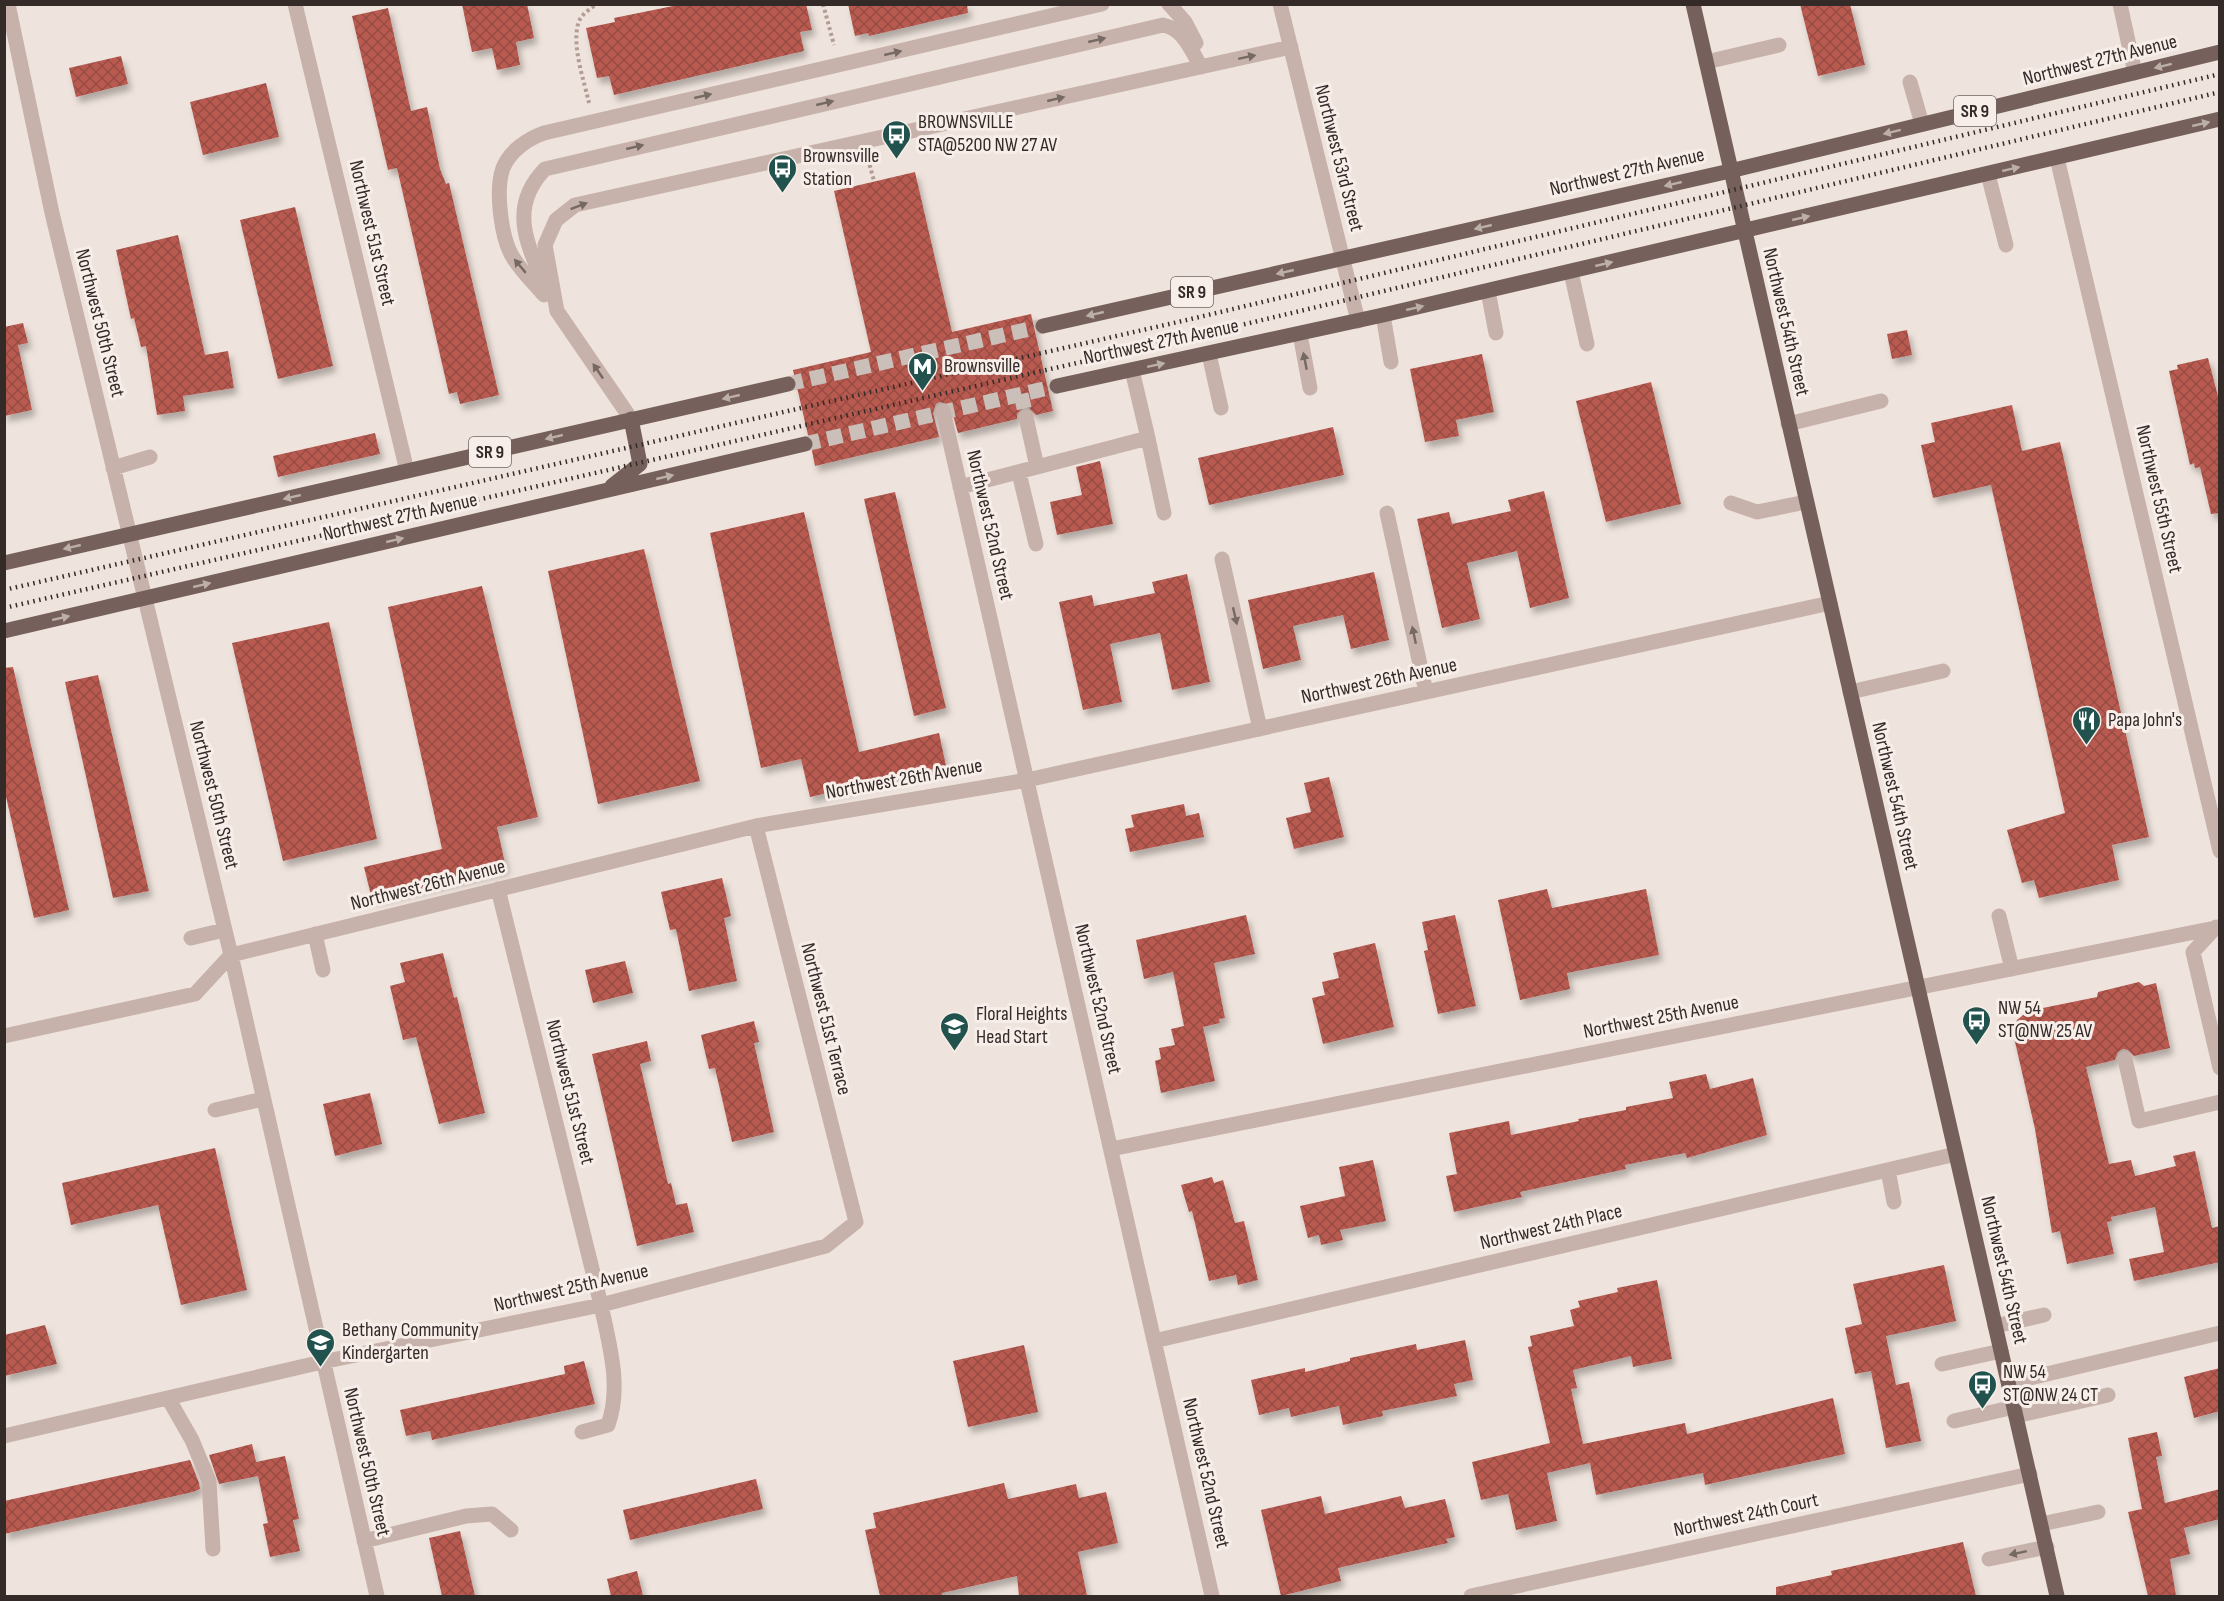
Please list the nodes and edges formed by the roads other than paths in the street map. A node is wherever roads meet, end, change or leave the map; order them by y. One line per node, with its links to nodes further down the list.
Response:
1 (8, 4): 48 (street, Northwest 50th Street)
2 (295, 4): 49 (street, Northwest 51st Street)
3 (1102, 4): 25 (street, one-way to 3)
4 (1169, 4): 12 (street)
5 (1280, 4): 9 (street, Northwest 53rd Street)
6 (1693, 4): 11 (main road, Northwest 54th Street)
7 (2120, 4): 13 (street)
8 (1779, 45): 11 (street)
9 (1291, 47): 12 (street, one-way to 9); 22 (street, Northwest 53rd Street)
10 (2220, 52): 13 (main road, Northwest 27th Avenue / SR 9, one-way to 13)
11 (1706, 62): 18 (main road, Northwest 54th Street)
12 (1201, 67): 25 (street, one-way to 12); 25 (street, one-way to 12)
13 (2136, 73): 16 (main road, Northwest 27th Avenue / SR 9)
14 (1910, 82): 16 (street)
15 (2220, 119): 17 (main road, Northwest 27th Avenue, one-way to 15)
16 (1922, 124): 18 (main road, Northwest 27th Avenue / SR 9, one-way to 18)
17 (2057, 158): 19 (main road, Northwest 27th Avenue, one-way to 17); 70 (street, Northwest 55th Street)
18 (1730, 171): 20 (main road, Northwest 54th Street); 22 (main road, Northwest 27th Avenue / SR 9, one-way to 22)
19 (1988, 174): 20 (main road, Northwest 27th Avenue, one-way to 19); 21 (street)
20 (1744, 231): 23 (main road, Northwest 27th Avenue, one-way to 20); 43 (main road, Northwest 54th Street)
21 (2006, 245)
22 (1342, 259): 27 (street, Northwest 53rd Street); 28 (main road, Northwest 27th Avenue / SR 9, one-way to 28)
23 (1571, 272): 24 (main road, Northwest 27th Avenue); 31 (street)
24 (1488, 291): 26 (main road, Northwest 27th Avenue, one-way to 24); 29 (street)
25 (557, 311): 42 (street, one-way to 25)
26 (1383, 315): 27 (main road, Northwest 27th Avenue); 33 (street)
27 (1358, 321): 30 (main road, Northwest 27th Avenue)
28 (1043, 326)
29 (1496, 333)
30 (1299, 334): 32 (main road, Northwest 27th Avenue); 37 (street, one-way to 30)
31 (1587, 344)
32 (1209, 354): 34 (main road, Northwest 27th Avenue, one-way to 32); 39 (street)
33 (1391, 362)
34 (1132, 370): 36 (main road, Northwest 27th Avenue); 44 (street)
35 (788, 384): 42 (main road, SR 9, one-way to 42)
36 (1057, 386)
37 (1310, 388)
38 (1881, 401): 43 (street)
39 (1221, 408)
40 (943, 411): 51 (street, Northwest 52nd Street)
41 (1026, 417): 47 (street)
42 (631, 419): 49 (main road, SR 9, one-way to 49); 52 (main road)
43 (1788, 424): 53 (main road, Northwest 54th Street)
44 (1148, 438): 47 (street); 55 (street)
45 (805, 444): 52 (main road, Northwest 27th Avenue, one-way to 45)
46 (150, 457): 48 (street)
47 (1037, 467): 50 (street)
48 (113, 468): 57 (street, Northwest 50th Street)
49 (407, 471): 57 (main road, SR 9, one-way to 57)
50 (1019, 472): 51 (street); 58 (street)
51 (960, 487): 68 (street, Northwest 52nd Street)
52 (608, 490): 61 (main road, Northwest 27th Avenue, one-way to 52)
53 (1806, 502): 54 (street); 62 (main road, Northwest 54th Street)
54 (1731, 503)
55 (1164, 513)
56 (1387, 513): 65 (street, one-way to 56)
57 (129, 534): 60 (main road, SR 9, one-way to 60); 61 (street, Northwest 50th Street)
58 (1036, 544)
59 (1222, 559): 67 (street, one-way to 67)
60 (4, 563)
61 (145, 599): 63 (main road, Northwest 27th Avenue, one-way to 61); 74 (street, Northwest 50th Street)
62 (1830, 603): 65 (street, Northwest 26th Avenue); 66 (main road, Northwest 54th Street)
63 (4, 632)
64 (1943, 671): 66 (street)
65 (1426, 692): 67 (street, Northwest 26th Avenue)
66 (1850, 692): 80 (main road, Northwest 54th Street)
67 (1260, 729): 68 (street, Northwest 26th Avenue)
68 (1027, 780): 69 (street, Northwest 26th Avenue); 87 (street, Northwest 52nd Street)
69 (756, 826): 71 (street, Northwest 26th Avenue); 91 (street, Northwest 51st Terrace)
70 (2220, 851)
71 (498, 889): 75 (street, Northwest 26th Avenue); 92 (street, Northwest 51st Street)
72 (1999, 916): 78 (street)
73 (2218, 924): 78 (street, Northwest 25th Avenue); 83 (street)
74 (224, 930): 76 (street); 77 (street, Northwest 50th Street)
75 (315, 934): 77 (street, Northwest 26th Avenue); 79 (street)
76 (191, 938)
77 (231, 955): 81 (street); 84 (street, Northwest 50th Street)
78 (2012, 969): 80 (street, Northwest 25th Avenue)
79 (323, 970)
80 (1918, 987): 87 (street, Northwest 25th Avenue); 88 (main road, Northwest 54th Street)
81 (4, 1036)
82 (2125, 1059): 85 (street)
83 (2220, 1068)
84 (263, 1099): 86 (street); 98 (street, Northwest 50th Street)
85 (2220, 1102)
86 (215, 1110)
87 (1111, 1149): 96 (street, Northwest 52nd Street)
88 (1956, 1154): 89 (street, Northwest 24th Place); 94 (main road, Northwest 54th Street)
89 (1888, 1170): 90 (street); 96 (street, Northwest 24th Place)
90 (1894, 1202)
91 (856, 1222): 92 (street, Northwest 25th Avenue)
92 (601, 1305): 98 (street, Northwest 25th Avenue); 105 (street, Northwest 51st Street)
93 (2044, 1315): 94 (street)
94 (1995, 1326): 97 (main road, Northwest 54th Street)
95 (2220, 1333): 100 (street)
96 (1155, 1341): 116 (street, Northwest 52nd Street)
97 (2001, 1351): 99 (street); 100 (main road, Northwest 54th Street)
98 (322, 1362): 102 (street, Northwest 25th Avenue); 111 (street, Northwest 50th Street)
99 (1942, 1364)
100 (2009, 1383): 103 (main road, Northwest 54th Street)
101 (2108, 1395): 103 (street)
102 (168, 1398): 106 (street, Northwest 25th Avenue); 113 (street)
103 (2015, 1412): 104 (street); 107 (main road, Northwest 54th Street)
104 (1954, 1421)
105 (582, 1432)
106 (4, 1436)
107 (2030, 1474): 109 (main road, Northwest 54th Street); 117 (street, Northwest 24th Court)
108 (2098, 1512): 109 (street)
109 (2041, 1524): 112 (main road, Northwest 54th Street)
110 (511, 1530): 111 (street)
111 (364, 1541): 115 (street, Northwest 50th Street)
112 (2047, 1547): 114 (street, one-way to 114); 118 (main road, Northwest 54th Street)
113 (213, 1550)
114 (1989, 1559)
115 (377, 1596)
116 (1212, 1596)
117 (1470, 1596)
118 (2058, 1596)

